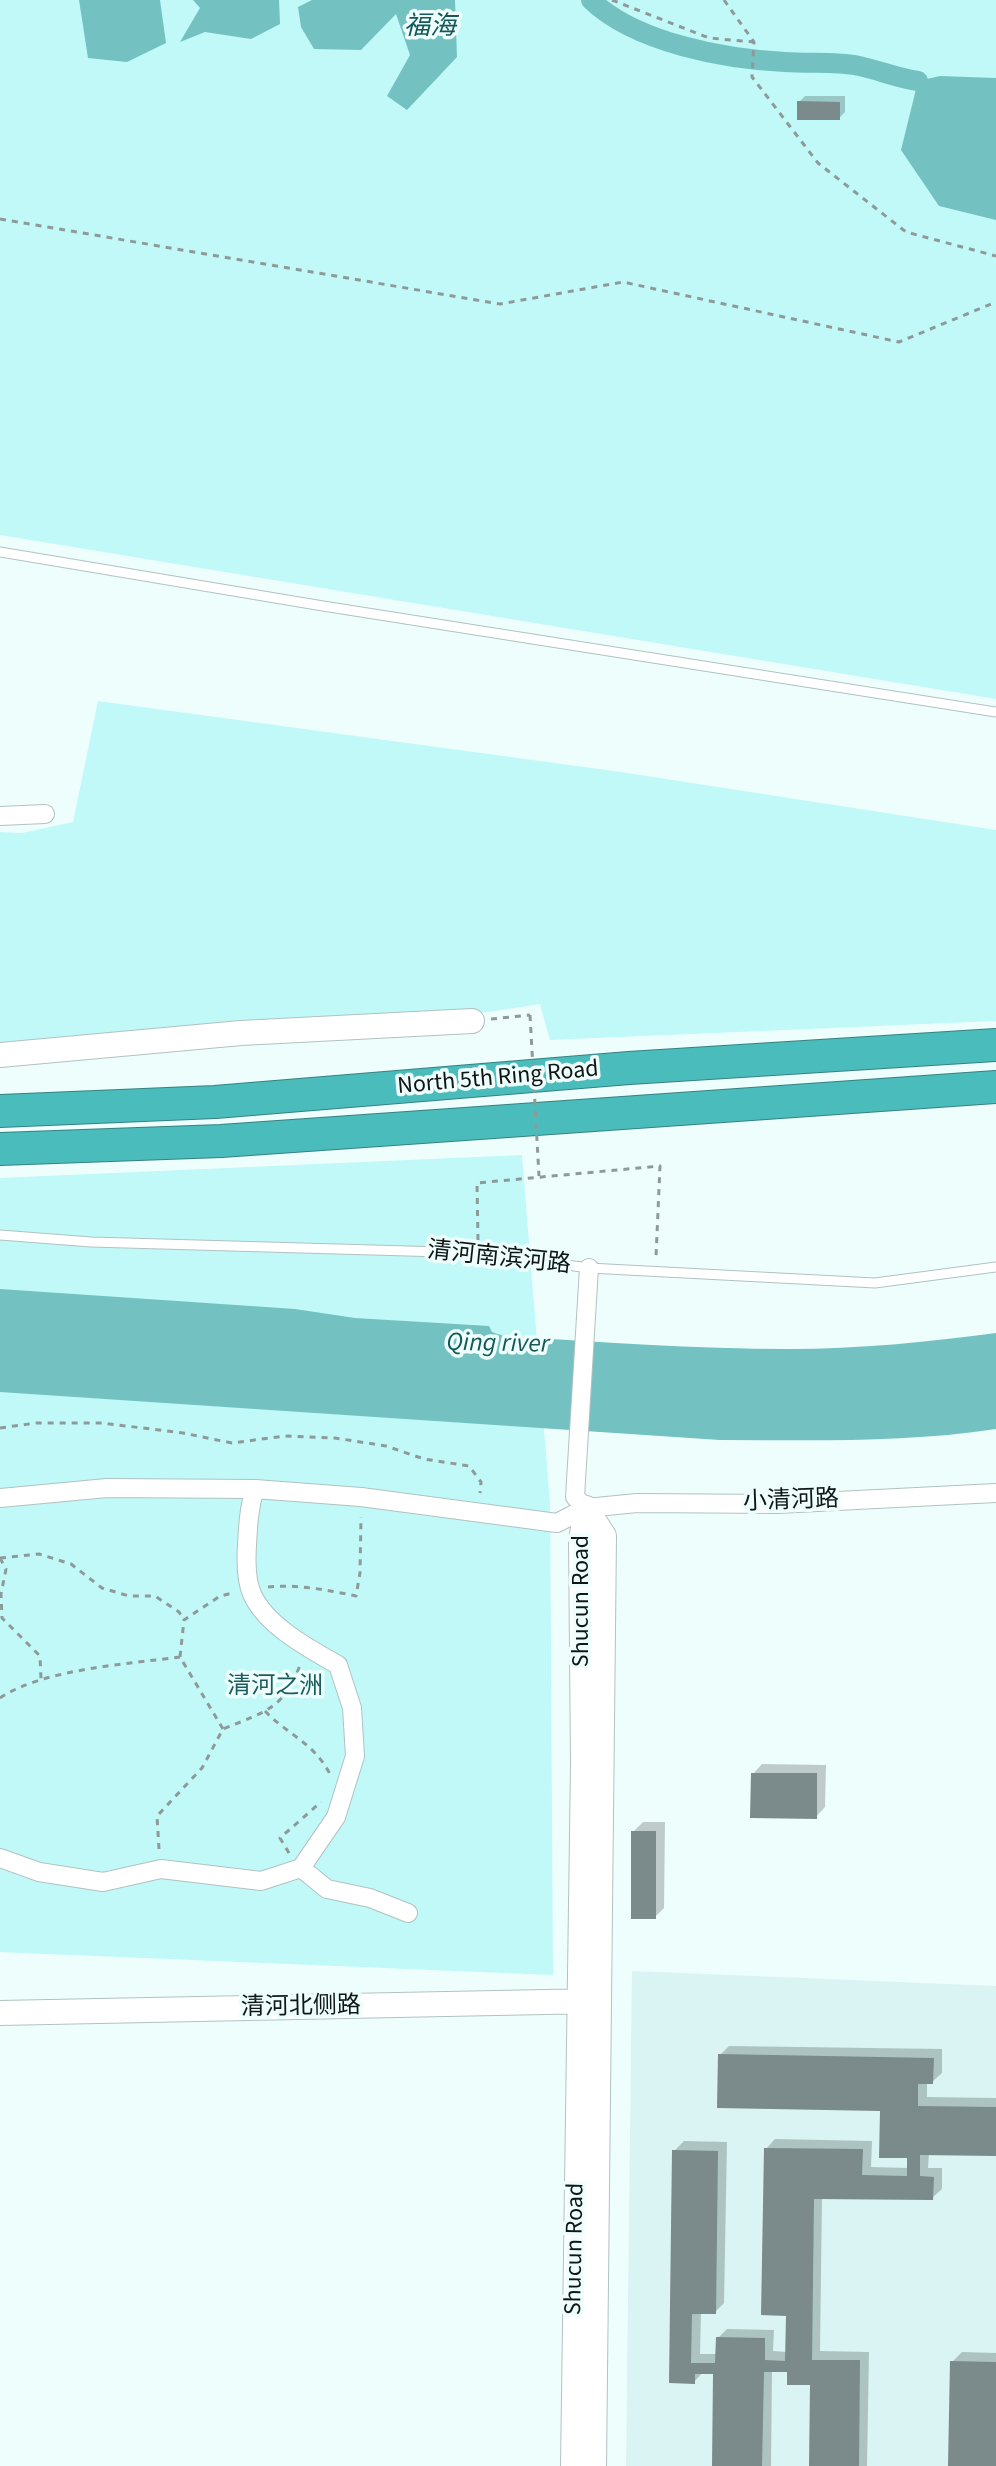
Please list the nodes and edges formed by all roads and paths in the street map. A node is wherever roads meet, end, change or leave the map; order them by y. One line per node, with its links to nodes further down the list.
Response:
1 (612, 0): 3 (path)
2 (724, 0): 3 (path)
3 (754, 42): 5 (path)
4 (0, 219): 6 (path)
5 (996, 256)
6 (996, 302)
7 (0, 552): 8 (lane)
8 (996, 712)
9 (45, 814): 10 (street)
10 (0, 816)
11 (472, 1021): 13 (main road); 17 (path, bridge)
12 (996, 1045): 15 (highway, North 5th Ring Road)
13 (0, 1055)
14 (996, 1087): 16 (highway, North 5th Ring Road)
15 (0, 1111)
16 (0, 1149)
17 (539, 1176): 19 (path); 22 (path)
18 (0, 1235): 19 (lane, 清河南滨河路)
19 (478, 1253): 21 (lane, 清河南滨河路)
20 (996, 1267): 22 (lane, 清河南滨河路)
21 (589, 1268): 22 (lane, 清河南滨河路); 27 (street)
22 (656, 1273)
23 (0, 1428): 28 (path)
24 (255, 1489): 26 (street, 小清河路); 28 (street, 小清河路); 31 (street)
25 (996, 1493): 27 (street, 小清河路)
26 (0, 1498)
27 (586, 1508): 28 (street, 小清河路); 42 (main road, Shucun Road)
28 (480, 1513)
29 (0, 1558): 30 (path); 33 (path)
30 (184, 1620)
31 (306, 1646): 35 (path); 39 (street)
32 (180, 1657): 33 (path)
33 (41, 1680): 34 (path)
34 (0, 1698)
35 (265, 1711): 36 (path); 40 (path)
36 (331, 1777)
37 (324, 1799): 39 (path)
38 (0, 1858): 40 (street)
39 (301, 1868): 40 (street); 41 (street)
40 (161, 1869)
41 (408, 1913)
42 (591, 2002): 43 (main road, 清河北侧路); 44 (main road, Shucun Road); 45 (main road, Shucun Road)
43 (0, 2013)
44 (573, 2466)
45 (594, 2466)

